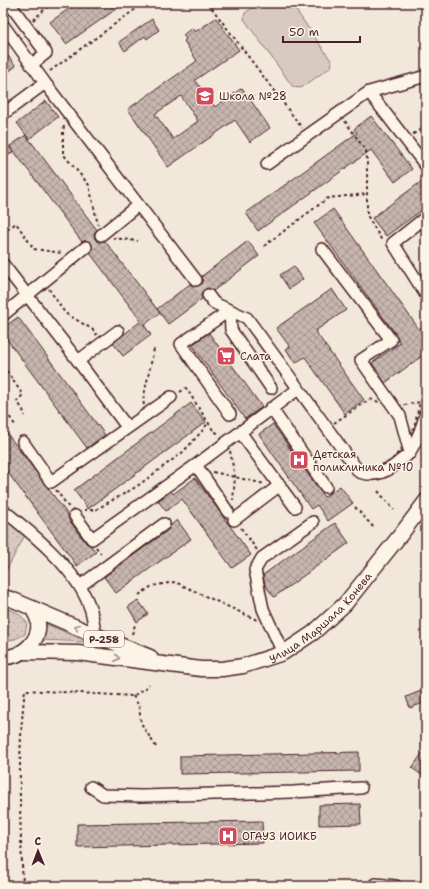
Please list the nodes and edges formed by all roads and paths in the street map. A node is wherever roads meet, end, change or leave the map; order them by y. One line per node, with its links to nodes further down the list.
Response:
1 (9, 3): 6 (street)
2 (54, 3): 6 (path)
3 (144, 3): 8 (path)
4 (208, 3): 16 (path)
5 (3, 25): 7 (street)
6 (26, 26): 7 (street)
7 (31, 64): 10 (street)
8 (49, 72)
9 (425, 77): 11 (street)
10 (45, 83): 12 (street); 21 (street)
11 (369, 92): 16 (street); 17 (street)
12 (3, 114)
13 (342, 117): 20 (path)
14 (64, 125): 24 (path)
15 (426, 128): 17 (path)
16 (308, 135): 18 (street)
17 (405, 139): 19 (street)
18 (267, 164)
19 (426, 166)
20 (367, 194): 27 (path); 28 (path)
21 (138, 205): 24 (street); 33 (street)
22 (426, 217): 27 (street)
23 (3, 233): 31 (path)
24 (101, 235)
25 (116, 238): 26 (path)
26 (138, 241)
27 (393, 243): 37 (street)
28 (264, 246)
29 (86, 247): 35 (street)
30 (322, 248): 51 (street)
31 (63, 253)
32 (3, 264): 35 (street)
33 (196, 280)
34 (52, 294): 40 (path)
35 (27, 295): 39 (street); 43 (street)
36 (208, 295): 38 (street)
37 (426, 295)
38 (230, 310): 46 (street); 47 (street); 54 (street)
39 (3, 316)
40 (92, 329)
41 (118, 330): 43 (street)
42 (154, 349): 49 (path)
43 (78, 361): 58 (street)
44 (3, 366): 55 (path)
45 (186, 388): 56 (path)
46 (271, 388)
47 (298, 389): 52 (street); 64 (street)
48 (171, 397): 58 (street)
49 (143, 400)
50 (3, 407): 57 (path)
51 (394, 407): 61 (street); 61 (path); 61 (path)
52 (271, 408): 59 (street); 71 (street)
53 (426, 412): 64 (street)
54 (230, 414)
55 (25, 416)
56 (208, 423): 60 (path); 77 (path)
57 (15, 424)
58 (127, 427): 68 (street)
59 (240, 432): 65 (street); 70 (street)
60 (225, 438)
61 (407, 441): 64 (street)
62 (23, 442): 68 (street)
63 (230, 450): 67 (path)
64 (410, 453)
65 (196, 465): 79 (street); 80 (street)
66 (206, 471): 67 (path)
67 (235, 477): 69 (path); 79 (path)
68 (51, 482): 80 (path)
69 (267, 484)
70 (280, 486): 74 (street); 79 (street)
71 (326, 486)
72 (378, 491): 78 (path)
73 (426, 502): 96 (main road, улица Маршала Конева)
74 (295, 507)
75 (356, 507): 83 (path)
76 (3, 510): 87 (street)
77 (95, 510)
78 (394, 510)
79 (232, 512): 84 (path)
80 (76, 516)
81 (313, 522): 92 (street)
82 (164, 524): 87 (street)
83 (375, 529)
84 (250, 541)
85 (95, 546): 86 (path)
86 (101, 554)
87 (80, 586): 94 (street)
88 (139, 595): 92 (path)
89 (3, 597): 90 (main road, Р-258)
90 (32, 608): 94 (main road, Р-258, one-way to 90); 95 (main road)
91 (135, 625): 93 (path)
92 (272, 628): 96 (street)
93 (132, 634)
94 (95, 635): 98 (main road, Р-258)
95 (22, 652): 97 (main road, Р-258); 98 (main road, Р-258, one-way to 98)
96 (283, 654): 98 (main road, улица Маршала Конева)
97 (3, 657)
98 (179, 666)
99 (149, 684): 100 (path)
100 (133, 696): 101 (path); 105 (path)
101 (156, 747)
102 (91, 787): 103 (street)
103 (361, 788)
104 (375, 884): 106 (street)
105 (23, 886)
106 (396, 886)

